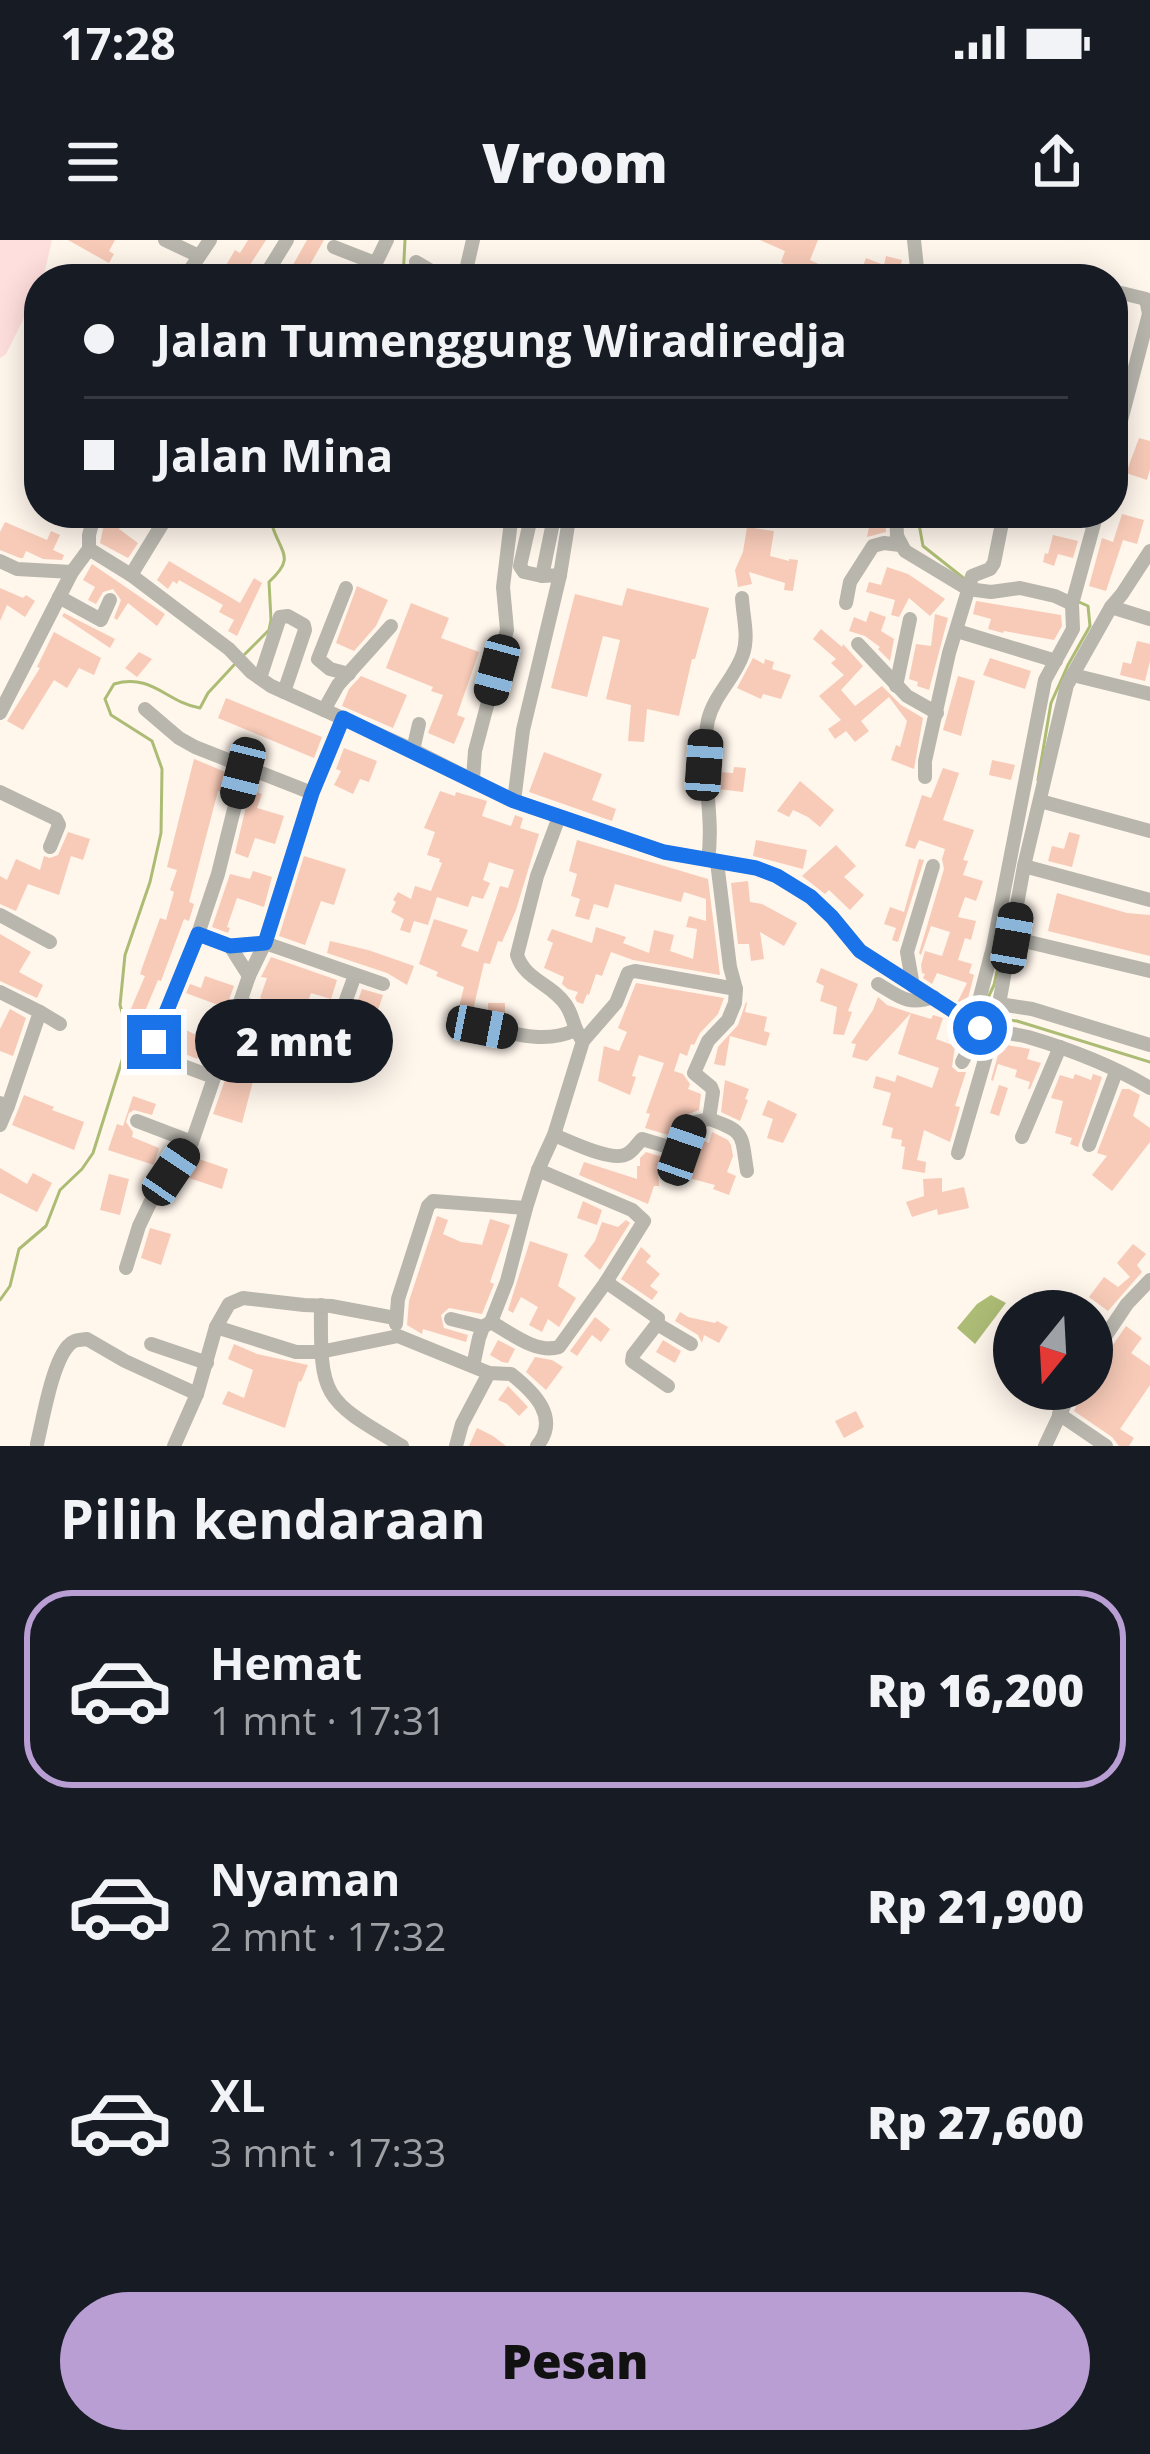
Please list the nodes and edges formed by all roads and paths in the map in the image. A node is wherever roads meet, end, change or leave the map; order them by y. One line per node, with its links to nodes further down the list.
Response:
1 (165, 240): 5 (street)
2 (210, 240): 5 (street)
3 (387, 240): 6 (street)
4 (334, 247): 6 (street)
5 (199, 256): 7 (street)
6 (375, 263)
7 (194, 264)
8 (1128, 294): 9 (street)
9 (1128, 394)
10 (91, 528): 20 (street)
11 (160, 528): 24 (street)
12 (510, 528): 56 (street)
13 (529, 528): 26 (street)
14 (552, 528): 26 (street)
15 (568, 528): 25 (street)
16 (898, 528): 19 (street)
17 (1001, 528): 27 (street)
18 (1093, 528): 32 (street)
19 (900, 545): 27 (street); 33 (street)
20 (89, 549): 23 (street); 24 (street)
21 (1150, 551): 34 (street)
22 (0, 561): 23 (street)
23 (72, 572): 29 (street)
24 (131, 574): 42 (street)
25 (560, 575): 26 (street); 59 (street)
26 (542, 576)
27 (970, 583): 32 (street); 38 (street)
28 (346, 588): 41 (street)
29 (59, 597): 31 (street); 49 (street)
30 (742, 598): 64 (street)
31 (110, 600)
32 (1074, 601): 40 (street)
33 (846, 603)
34 (1111, 607): 36 (street); 43 (street)
35 (910, 619): 44 (street)
36 (1150, 619)
37 (391, 626): 41 (street)
38 (957, 631): 40 (street); 50 (street)
39 (858, 644): 44 (street)
40 (1056, 661): 88 (street)
41 (349, 674): 48 (street)
42 (255, 675): 45 (street); 45 (street)
43 (1073, 675): 46 (street); 60 (street)
44 (896, 686): 50 (street)
45 (284, 692): 48 (street)
46 (1150, 694)
47 (145, 709): 54 (street)
48 (324, 710): 51 (street)
49 (0, 713)
50 (937, 713): 55 (street)
51 (343, 718): 53 (street); 58 (street)
52 (419, 724): 53 (street)
53 (412, 751): 56 (street)
54 (245, 765): 58 (street); 69 (street)
55 (926, 777)
56 (473, 779): 59 (street)
57 (0, 793): 63 (street)
58 (312, 793): 72 (street)
59 (514, 801): 61 (street)
60 (1040, 801): 62 (street); 66 (street)
61 (559, 817): 64 (street); 89 (street)
62 (1150, 831)
63 (50, 847)
64 (713, 861): 79 (street); 80 (street)
65 (933, 866): 79 (street)
66 (1024, 866): 67 (street); 70 (street)
67 (1150, 900)
68 (0, 914): 71 (street)
69 (198, 934): 73 (street); 94 (street)
70 (1012, 938): 74 (street); 85 (street)
71 (50, 942)
72 (265, 943): 73 (street); 75 (street); 76 (street)
73 (230, 946): 76 (street)
74 (1150, 971)
75 (355, 975): 77 (street); 83 (street)
76 (249, 976): 83 (street)
77 (383, 984)
78 (878, 984): 82 (street)
79 (913, 986): 82 (street)
80 (736, 988): 89 (street); 97 (street)
81 (0, 992): 84 (street)
82 (934, 997): 88 (street)
83 (240, 1002): 94 (street)
84 (40, 1012): 86 (street); 96 (street)
85 (1006, 1020): 88 (street); 90 (street); 90 (street)
86 (60, 1024)
87 (482, 1027): 89 (street)
88 (982, 1028): 92 (street); 105 (street)
89 (578, 1036): 100 (street)
90 (1065, 1036): 91 (street); 93 (street); 101 (street)
91 (1150, 1046)
92 (962, 1062)
93 (1116, 1072): 95 (street); 103 (street)
94 (213, 1077): 102 (street)
95 (1150, 1088)
96 (4, 1104): 99 (street)
97 (709, 1119): 104 (street); 108 (street)
98 (137, 1121): 102 (street)
99 (0, 1125)
100 (554, 1135): 104 (street); 106 (street)
101 (1022, 1137)
102 (192, 1142): 110 (street)
103 (1089, 1145)
104 (682, 1150): 107 (street)
105 (958, 1153)
106 (538, 1170): 109 (street); 112 (street)
107 (677, 1170)
108 (747, 1171)
109 (526, 1208): 114 (street); 117 (street)
110 (126, 1268)
111 (1150, 1280): 118 (street)
112 (606, 1282): 116 (street); 117 (street)
113 (320, 1305): 114 (street); 119 (street); 123 (street)
114 (395, 1318): 120 (street)
115 (451, 1318): 117 (street)
116 (657, 1324): 121 (street); 127 (street)
117 (487, 1325): 125 (street)
118 (1113, 1325)
119 (216, 1327): 123 (street); 124 (street)
120 (398, 1336): 123 (street); 125 (street)
121 (691, 1344)
122 (151, 1345): 124 (street)
123 (320, 1352): 133 (street)
124 (207, 1364): 128 (street)
125 (472, 1366): 126 (street)
126 (489, 1373): 134 (street); 135 (street)
127 (668, 1386)
128 (197, 1394): 131 (street); 132 (street)
129 (1062, 1410): 130 (street)
130 (1060, 1414): 136 (street); 137 (street)
131 (37, 1444)
132 (174, 1446)
133 (402, 1446)
134 (456, 1446)
135 (537, 1446)
136 (1045, 1446)
137 (1106, 1446)

